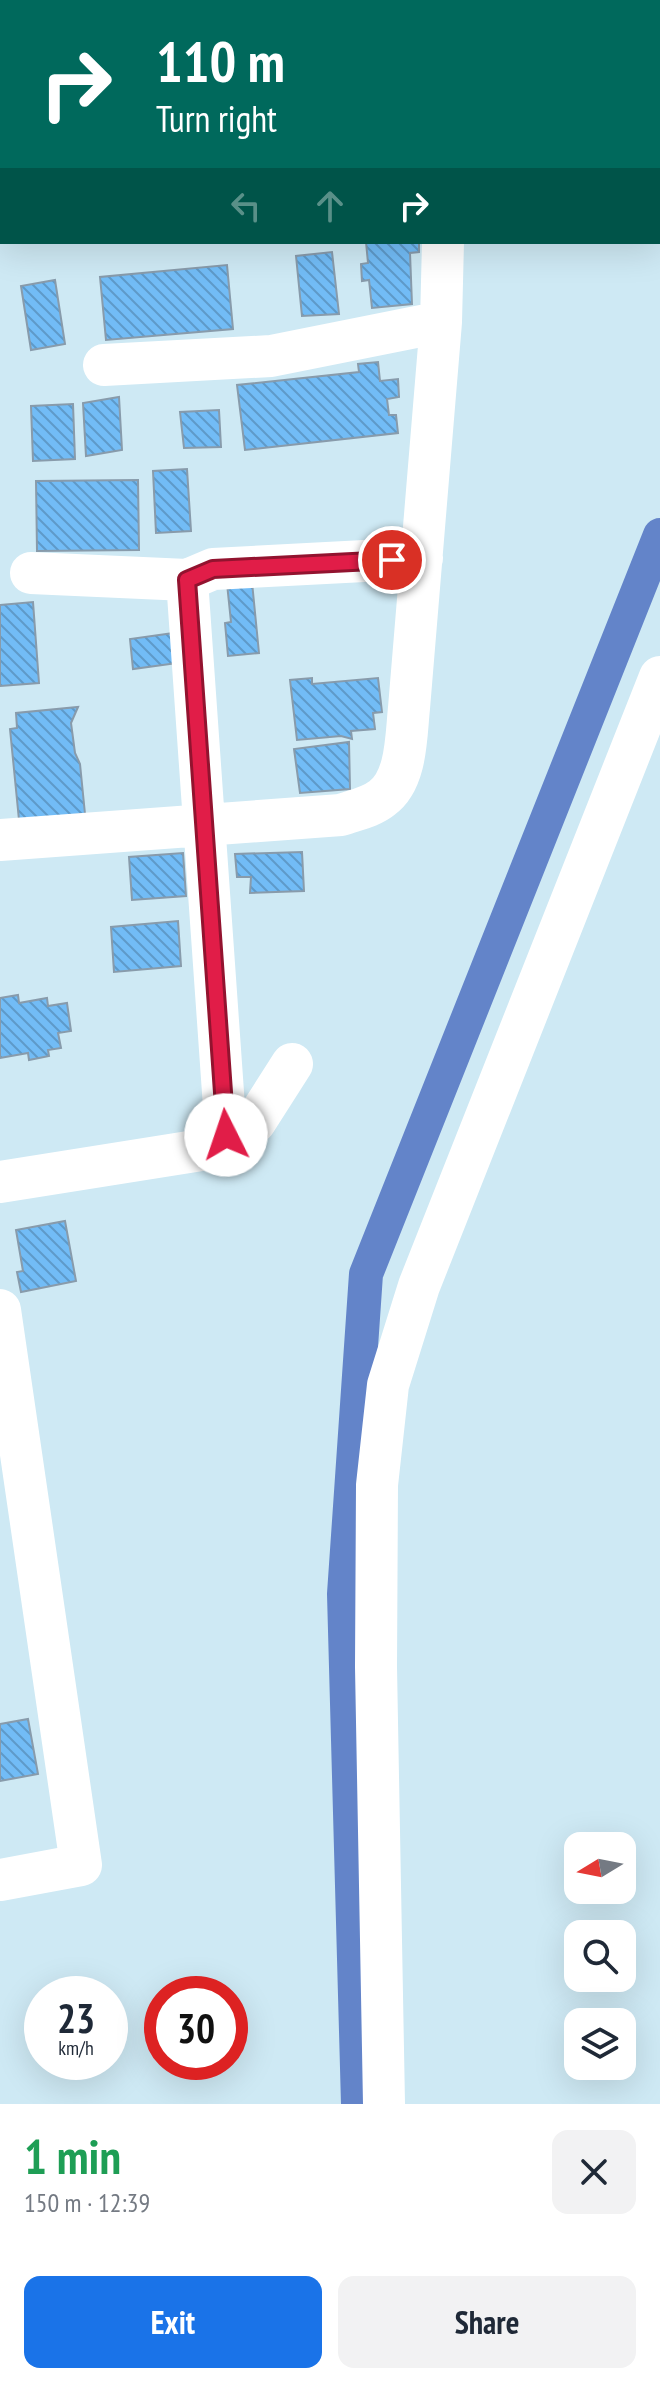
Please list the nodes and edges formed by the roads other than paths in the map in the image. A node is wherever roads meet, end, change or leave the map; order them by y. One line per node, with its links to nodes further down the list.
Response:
1 (443, 244): 2 (street)
2 (441, 322): 3 (street); 4 (street)
3 (104, 365)
4 (422, 558): 6 (street); 8 (street)
5 (31, 573): 6 (street)
6 (187, 580): 8 (street)
7 (660, 677): 16 (street)
8 (202, 825): 9 (street); 11 (street)
9 (0, 840)
10 (292, 1064): 11 (street)
11 (226, 1135): 12 (street)
12 (0, 1182)
13 (0, 1310): 14 (street)
14 (16, 1539): 15 (street)
15 (0, 1880)
16 (384, 2104)

